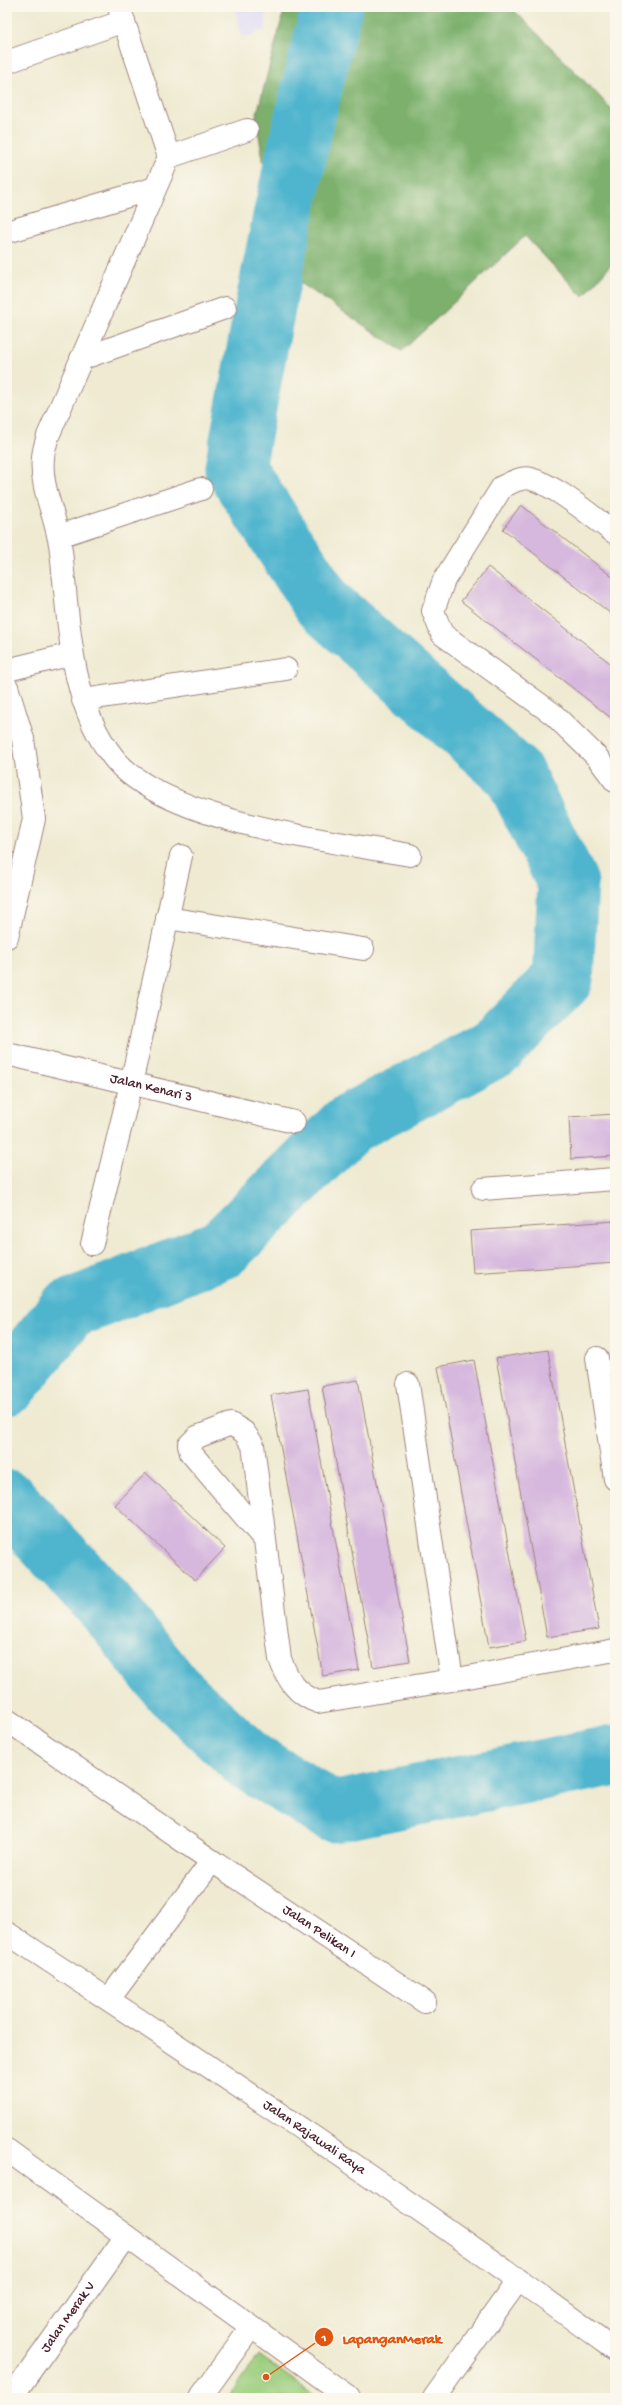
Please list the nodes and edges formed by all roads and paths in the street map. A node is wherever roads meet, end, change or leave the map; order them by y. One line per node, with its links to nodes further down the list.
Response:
1 (122, 14): 2 (street); 4 (street)
2 (7, 62)
3 (247, 130): 4 (street)
4 (169, 157): 5 (street)
5 (155, 188): 6 (street); 8 (street)
6 (7, 232)
7 (225, 308): 8 (street)
8 (81, 359): 11 (street)
9 (201, 489): 11 (street)
10 (615, 533): 17 (street)
11 (59, 536): 12 (street)
12 (72, 654): 14 (street); 16 (street)
13 (286, 669): 16 (street)
14 (7, 670)
15 (7, 687): 22 (street)
16 (83, 700): 20 (street)
17 (606, 760): 18 (street)
18 (615, 781)
19 (181, 856): 21 (street)
20 (410, 856)
21 (167, 918): 23 (street); 25 (street)
22 (7, 937)
23 (363, 949)
24 (7, 1054): 25 (street, Jalan Kenari 3)
25 (131, 1084): 26 (street, Jalan Kenari 3); 29 (street)
26 (294, 1122)
27 (615, 1179): 28 (street)
28 (483, 1189)
29 (92, 1244)
30 (597, 1358): 32 (street)
31 (408, 1384): 35 (street)
32 (615, 1479)
33 (264, 1539): 33 (street); 35 (street)
34 (615, 1650): 35 (street)
35 (452, 1680)
36 (7, 1720): 37 (street, Jalan Pelikan I)
37 (212, 1861): 39 (street); 40 (street, Jalan Pelikan I)
38 (7, 1933): 39 (street, Jalan Rajawali Raya)
39 (109, 1999): 43 (street, Jalan Rajawali Raya)
40 (425, 2002)
41 (7, 2150): 42 (street)
42 (126, 2236): 44 (street); 46 (street, Jalan Merak V)
43 (519, 2279): 45 (street, Jalan Rajawali Raya); 49 (street)
44 (251, 2326): 47 (street); 48 (street)
45 (615, 2350)
46 (11, 2398)
47 (200, 2398)
48 (350, 2398)
49 (434, 2398)

